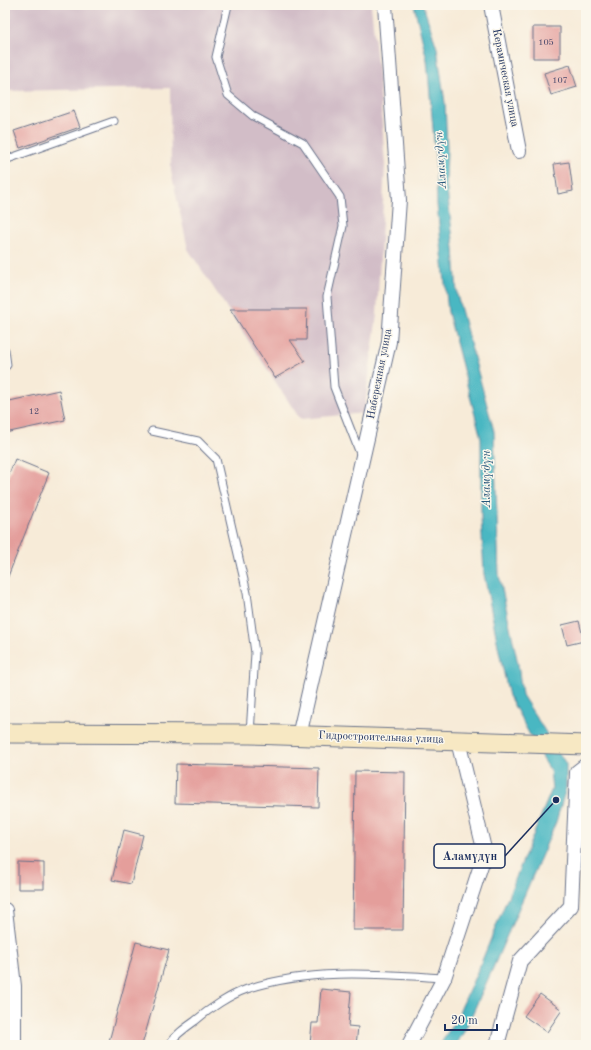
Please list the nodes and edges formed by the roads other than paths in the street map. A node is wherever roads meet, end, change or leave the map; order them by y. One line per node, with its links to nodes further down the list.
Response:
1 (228, 5): 10 (lane)
2 (386, 5): 10 (street, Набережная улица)
3 (491, 5): 5 (street, Керамическая улица)
4 (114, 121): 6 (lane)
5 (519, 151)
6 (5, 160)
7 (5, 350): 8 (lane)
8 (5, 367)
9 (152, 431): 12 (lane)
10 (362, 458): 13 (street, Набережная улица)
11 (5, 733): 12 (street, Гидростроительная улица)
12 (250, 734): 13 (street, Гидростроительная улица)
13 (299, 736): 14 (street, Гидростроительная улица)
14 (458, 741): 15 (street); 18 (street, Гидростроительная улица)
15 (586, 745)
16 (586, 765): 22 (street)
17 (5, 910): 19 (street)
18 (444, 978): 20 (lane); 21 (street, Гидростроительная улица)
19 (14, 1045)
20 (168, 1045)
21 (409, 1045)
22 (496, 1045)

